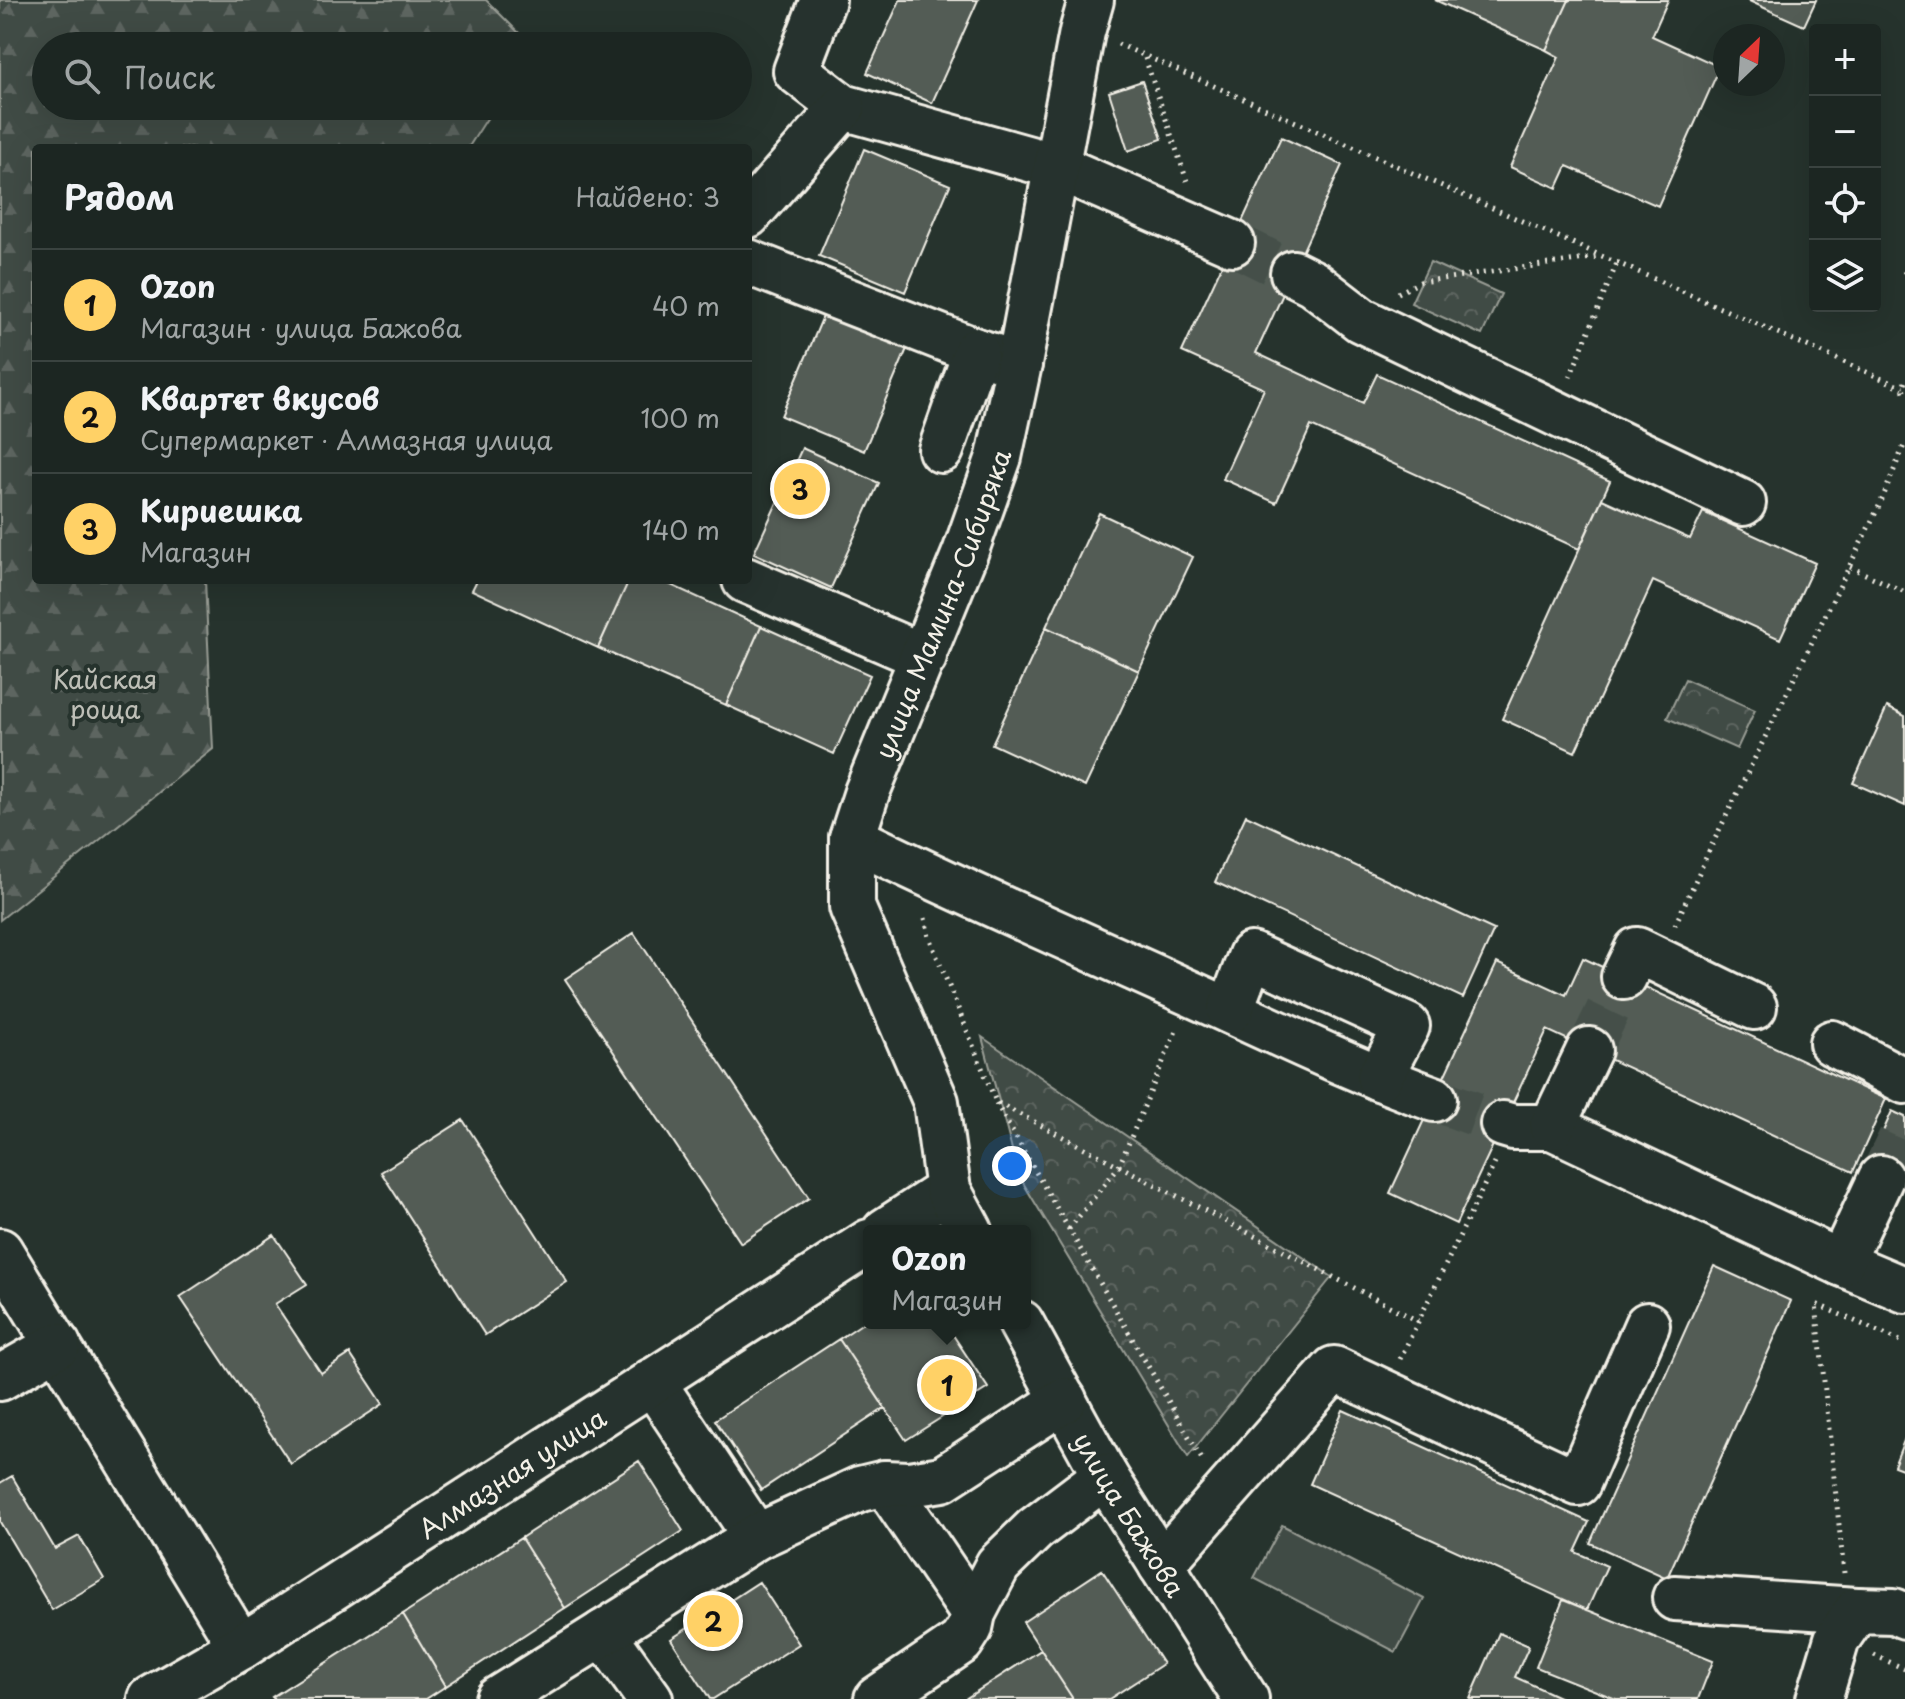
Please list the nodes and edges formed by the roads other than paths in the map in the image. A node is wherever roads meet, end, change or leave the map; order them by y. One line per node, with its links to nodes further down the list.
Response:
1 (823, 0): 3 (street)
2 (1091, 0): 4 (street, улица Мамина-Сибиряка)
3 (843, 107): 4 (street); 5 (street)
4 (1055, 166): 6 (street); 10 (street, улица Мамина-Сибиряка)
5 (752, 210)
6 (1218, 237)
7 (752, 264): 9 (street)
8 (1293, 273): 12 (street)
9 (976, 351): 10 (street); 11 (street)
10 (1019, 364): 14 (street, улица Мамина-Сибиряка)
11 (941, 450)
12 (1743, 503)
13 (752, 583): 14 (street)
14 (924, 657): 15 (street, улица Мамина-Сибиряка)
15 (852, 838): 17 (street); 25 (street, улица Мамина-Сибиряка)
16 (1642, 969): 18 (street)
17 (1211, 1003): 21 (street); 21 (street)
18 (1754, 1007)
19 (1832, 1043): 22 (street)
20 (1589, 1050): 30 (street)
21 (1379, 1078): 23 (street)
22 (1905, 1081)
23 (1434, 1099)
24 (1881, 1178): 30 (street)
25 (948, 1190): 26 (street); 27 (street)
26 (894, 1225)
27 (967, 1225)
28 (863, 1246): 36 (street, Алмазная улица)
29 (0, 1251): 34 (street)
30 (1841, 1263): 31 (street)
31 (1905, 1290)
32 (1647, 1325): 41 (street)
33 (1024, 1329): 37 (street, улица Бажова)
34 (58, 1345): 35 (street); 47 (street)
35 (0, 1378)
36 (652, 1381): 40 (street); 47 (street, Алмазная улица)
37 (1064, 1400): 38 (street, улица Бажова); 39 (street)
38 (1105, 1476): 41 (street, улица Бажова); 44 (street)
39 (885, 1483): 40 (street); 44 (street)
40 (756, 1537): 46 (street)
41 (1161, 1565): 48 (street, улица Бажова)
42 (1675, 1598): 43 (street)
43 (1853, 1610): 45 (street); 53 (street)
44 (973, 1613): 52 (street)
45 (1905, 1616)
46 (603, 1633): 50 (street); 51 (street)
47 (241, 1647): 49 (street, Алмазная улица)
48 (1231, 1694)
49 (151, 1699)
50 (498, 1699)
51 (650, 1699)
52 (877, 1699)
53 (1819, 1699)

